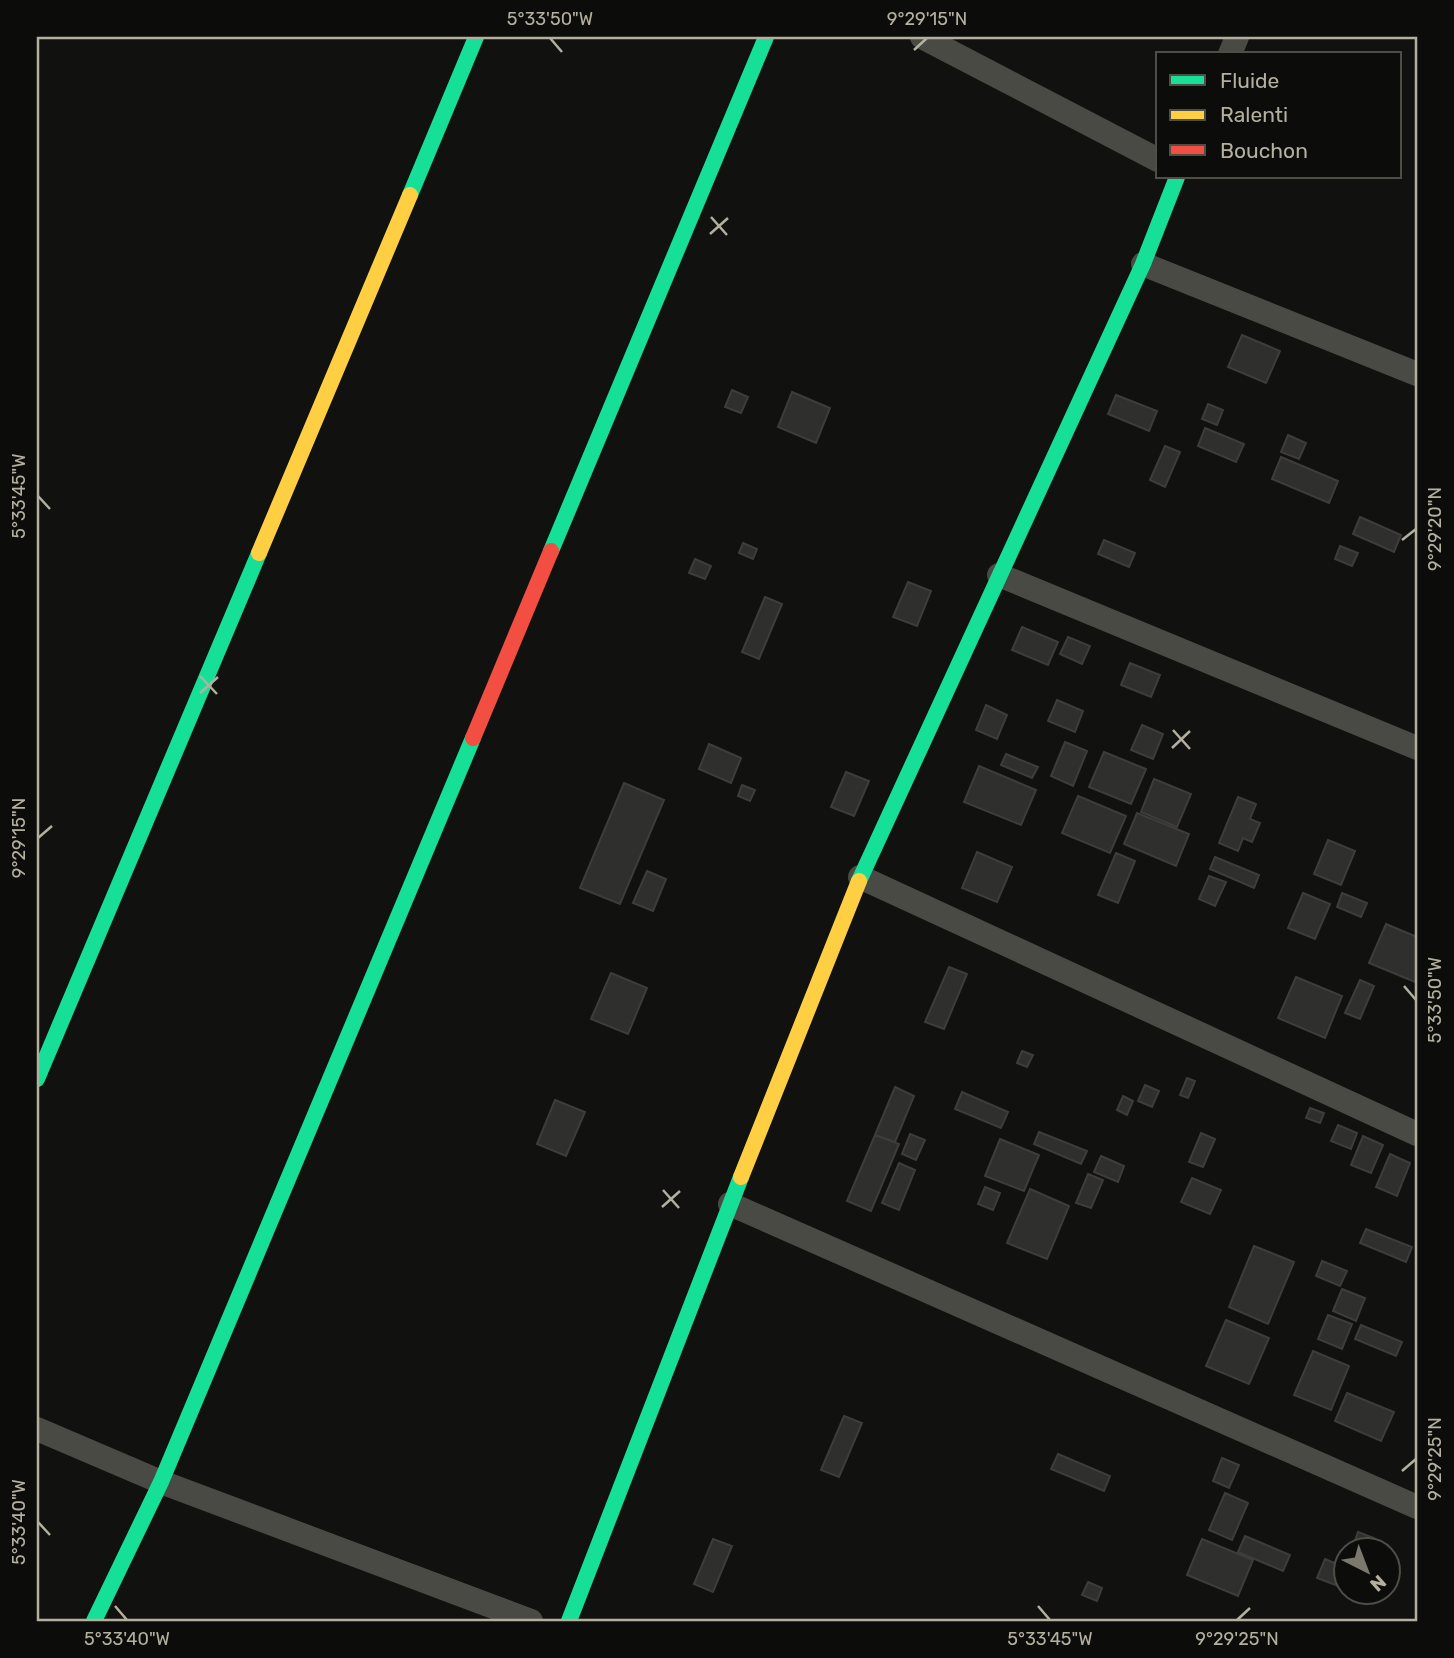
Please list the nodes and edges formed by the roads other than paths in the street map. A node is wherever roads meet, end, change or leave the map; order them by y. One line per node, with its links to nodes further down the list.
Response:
1 (476, 37): 11 (street)
2 (766, 37): 15 (street)
3 (922, 37): 4 (street)
4 (1156, 159)
5 (1177, 178): 6 (street)
6 (1143, 264): 7 (street); 8 (street)
7 (1417, 374)
8 (999, 575): 9 (street); 10 (street)
9 (1417, 748)
10 (860, 877): 12 (street); 13 (street)
11 (37, 1079)
12 (1417, 1134)
13 (730, 1204): 16 (street); 19 (street)
14 (37, 1429): 15 (street)
15 (161, 1482): 17 (street); 18 (street)
16 (1416, 1504)
17 (94, 1621)
18 (531, 1621)
19 (569, 1621)

